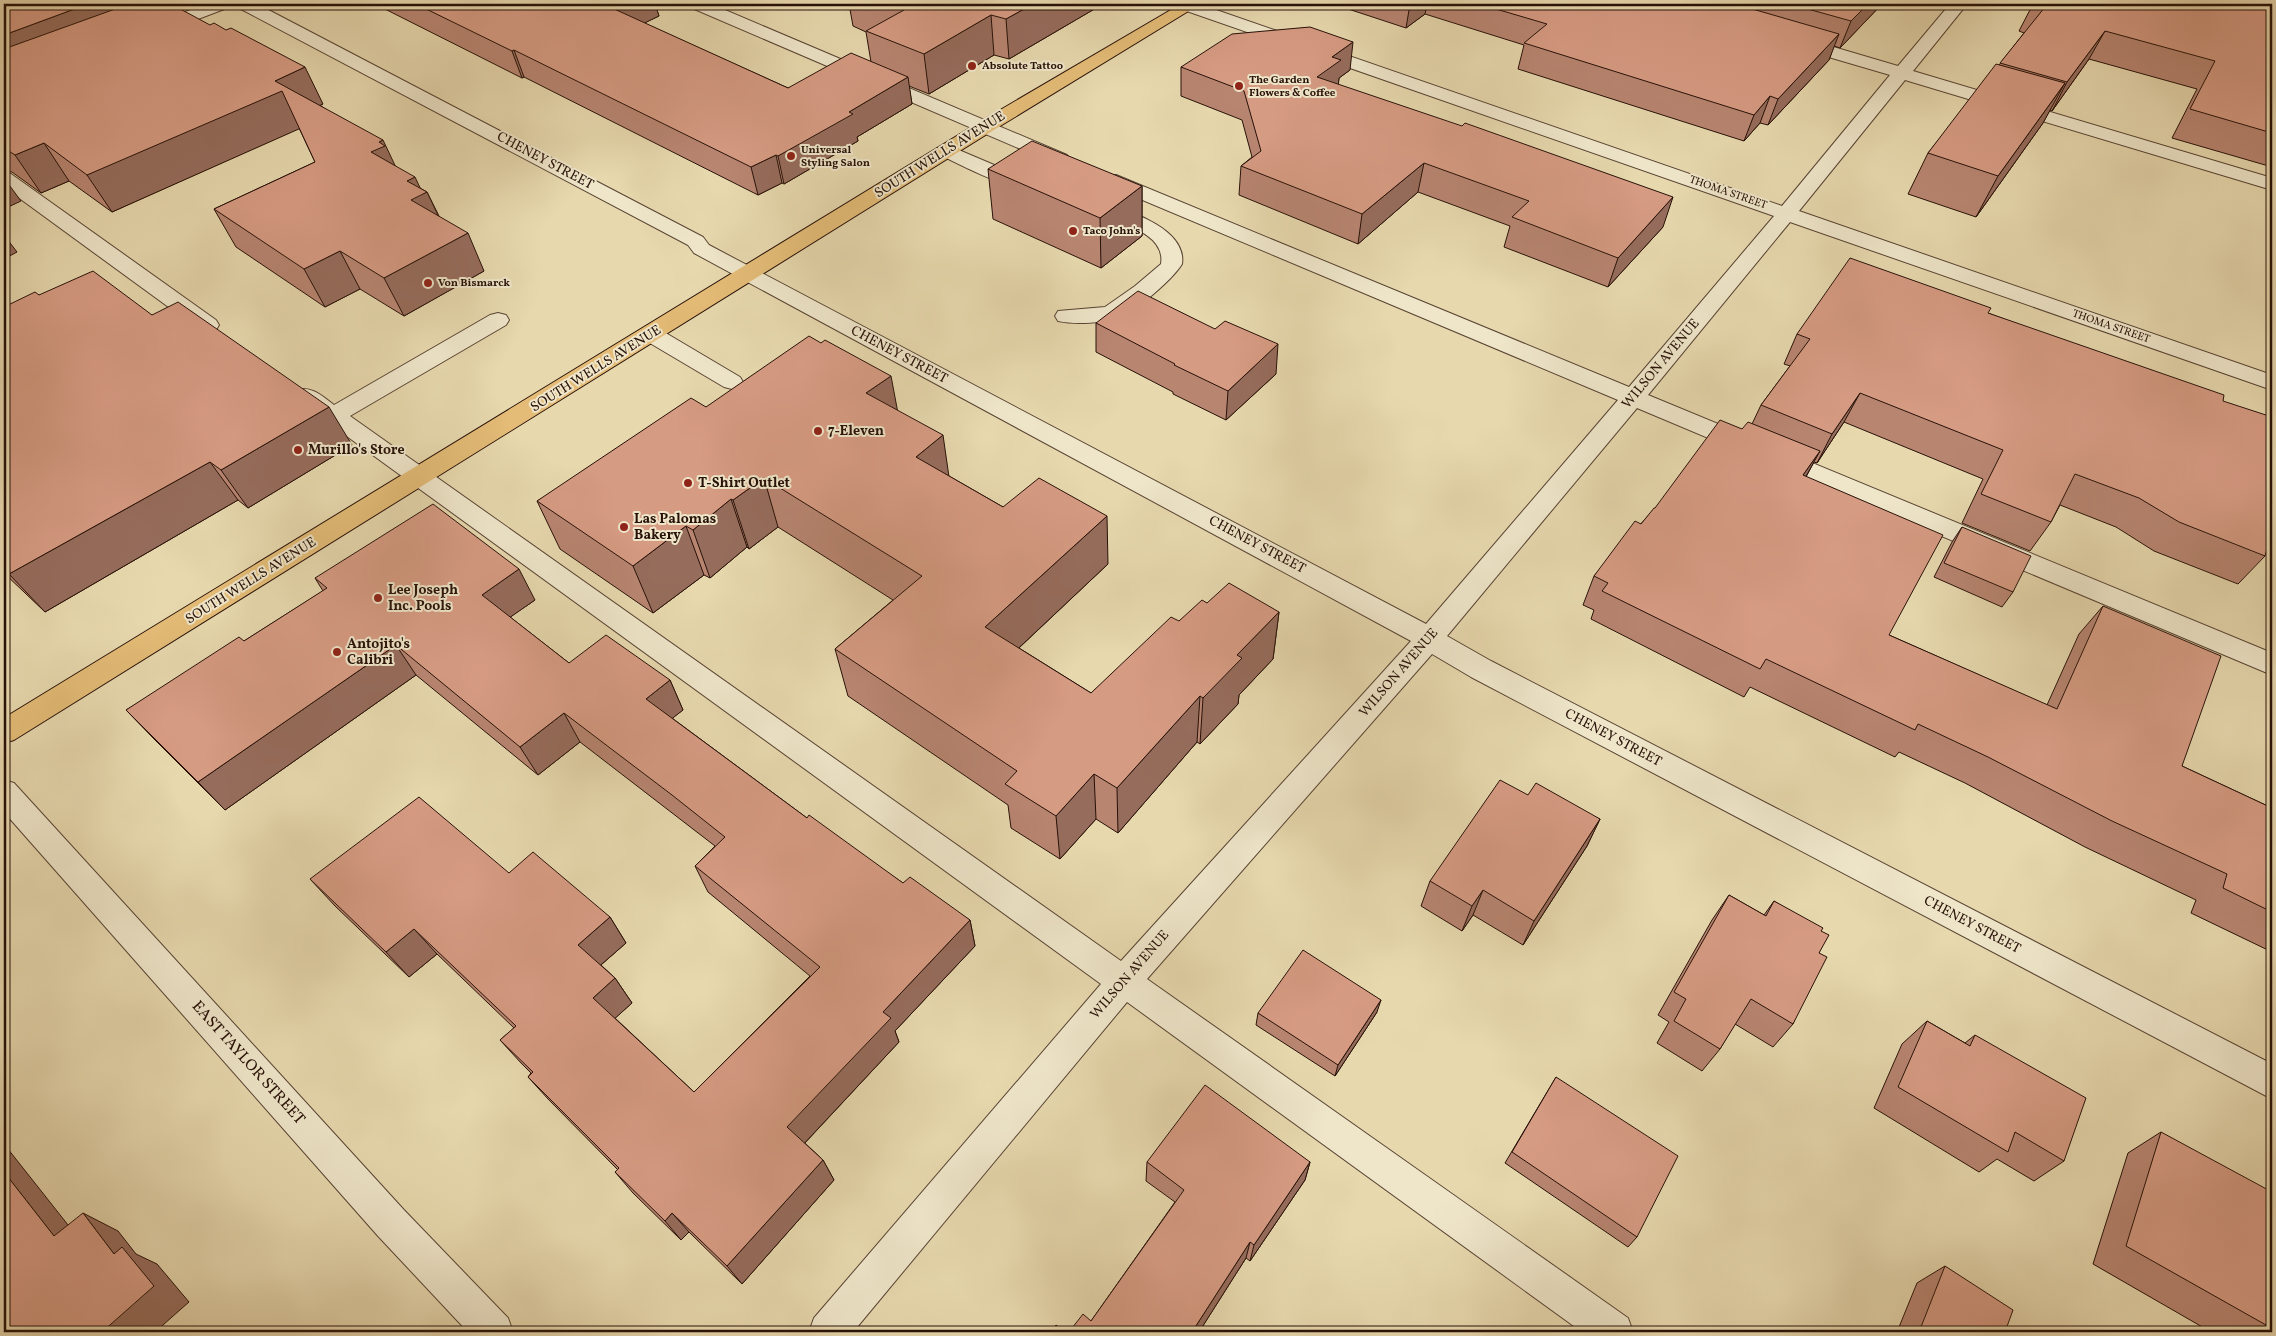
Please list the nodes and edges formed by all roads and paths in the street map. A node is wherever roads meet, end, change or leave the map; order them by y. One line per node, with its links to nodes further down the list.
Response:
1 (222, 4): 6 (street)
2 (245, 4): 16 (street, CHENEY STREET)
3 (698, 4): 9 (street)
4 (1188, 4): 9 (main road, SOUTH WELLS AVENUE); 15 (street, THOMA STREET)
5 (1959, 4): 8 (street, WILSON AVENUE)
6 (146, 33)
7 (1781, 37): 8 (street)
8 (1902, 73): 12 (street); 15 (street, WILSON AVENUE)
9 (985, 127): 10 (main road, SOUTH WELLS AVENUE); 24 (street)
10 (947, 151): 13 (street); 16 (main road, SOUTH WELLS AVENUE)
11 (4, 178): 20 (street)
12 (2272, 184)
13 (1042, 185)
14 (1087, 202): 17 (street)
15 (1787, 214): 23 (street, THOMA STREET); 24 (street, WILSON AVENUE)
16 (748, 274): 19 (main road, SOUTH WELLS AVENUE); 27 (street, CHENEY STREET)
17 (1066, 316)
18 (498, 320): 25 (street)
19 (651, 334): 22 (street); 26 (main road, SOUTH WELLS AVENUE)
20 (229, 340)
21 (285, 381): 25 (street)
22 (732, 382)
23 (2272, 383)
24 (1633, 398): 27 (street, WILSON AVENUE); 28 (street)
25 (334, 416): 26 (street)
26 (420, 477): 29 (main road, SOUTH WELLS AVENUE); 31 (street)
27 (1429, 638): 31 (street, WILSON AVENUE); 32 (street, CHENEY STREET)
28 (2272, 664)
29 (4, 732)
30 (4, 792): 33 (street, EAST TAYLOR STREET)
31 (1124, 981): 34 (street, WILSON AVENUE); 35 (street)
32 (2272, 1082)
33 (494, 1332)
34 (828, 1332)
35 (1614, 1332)

